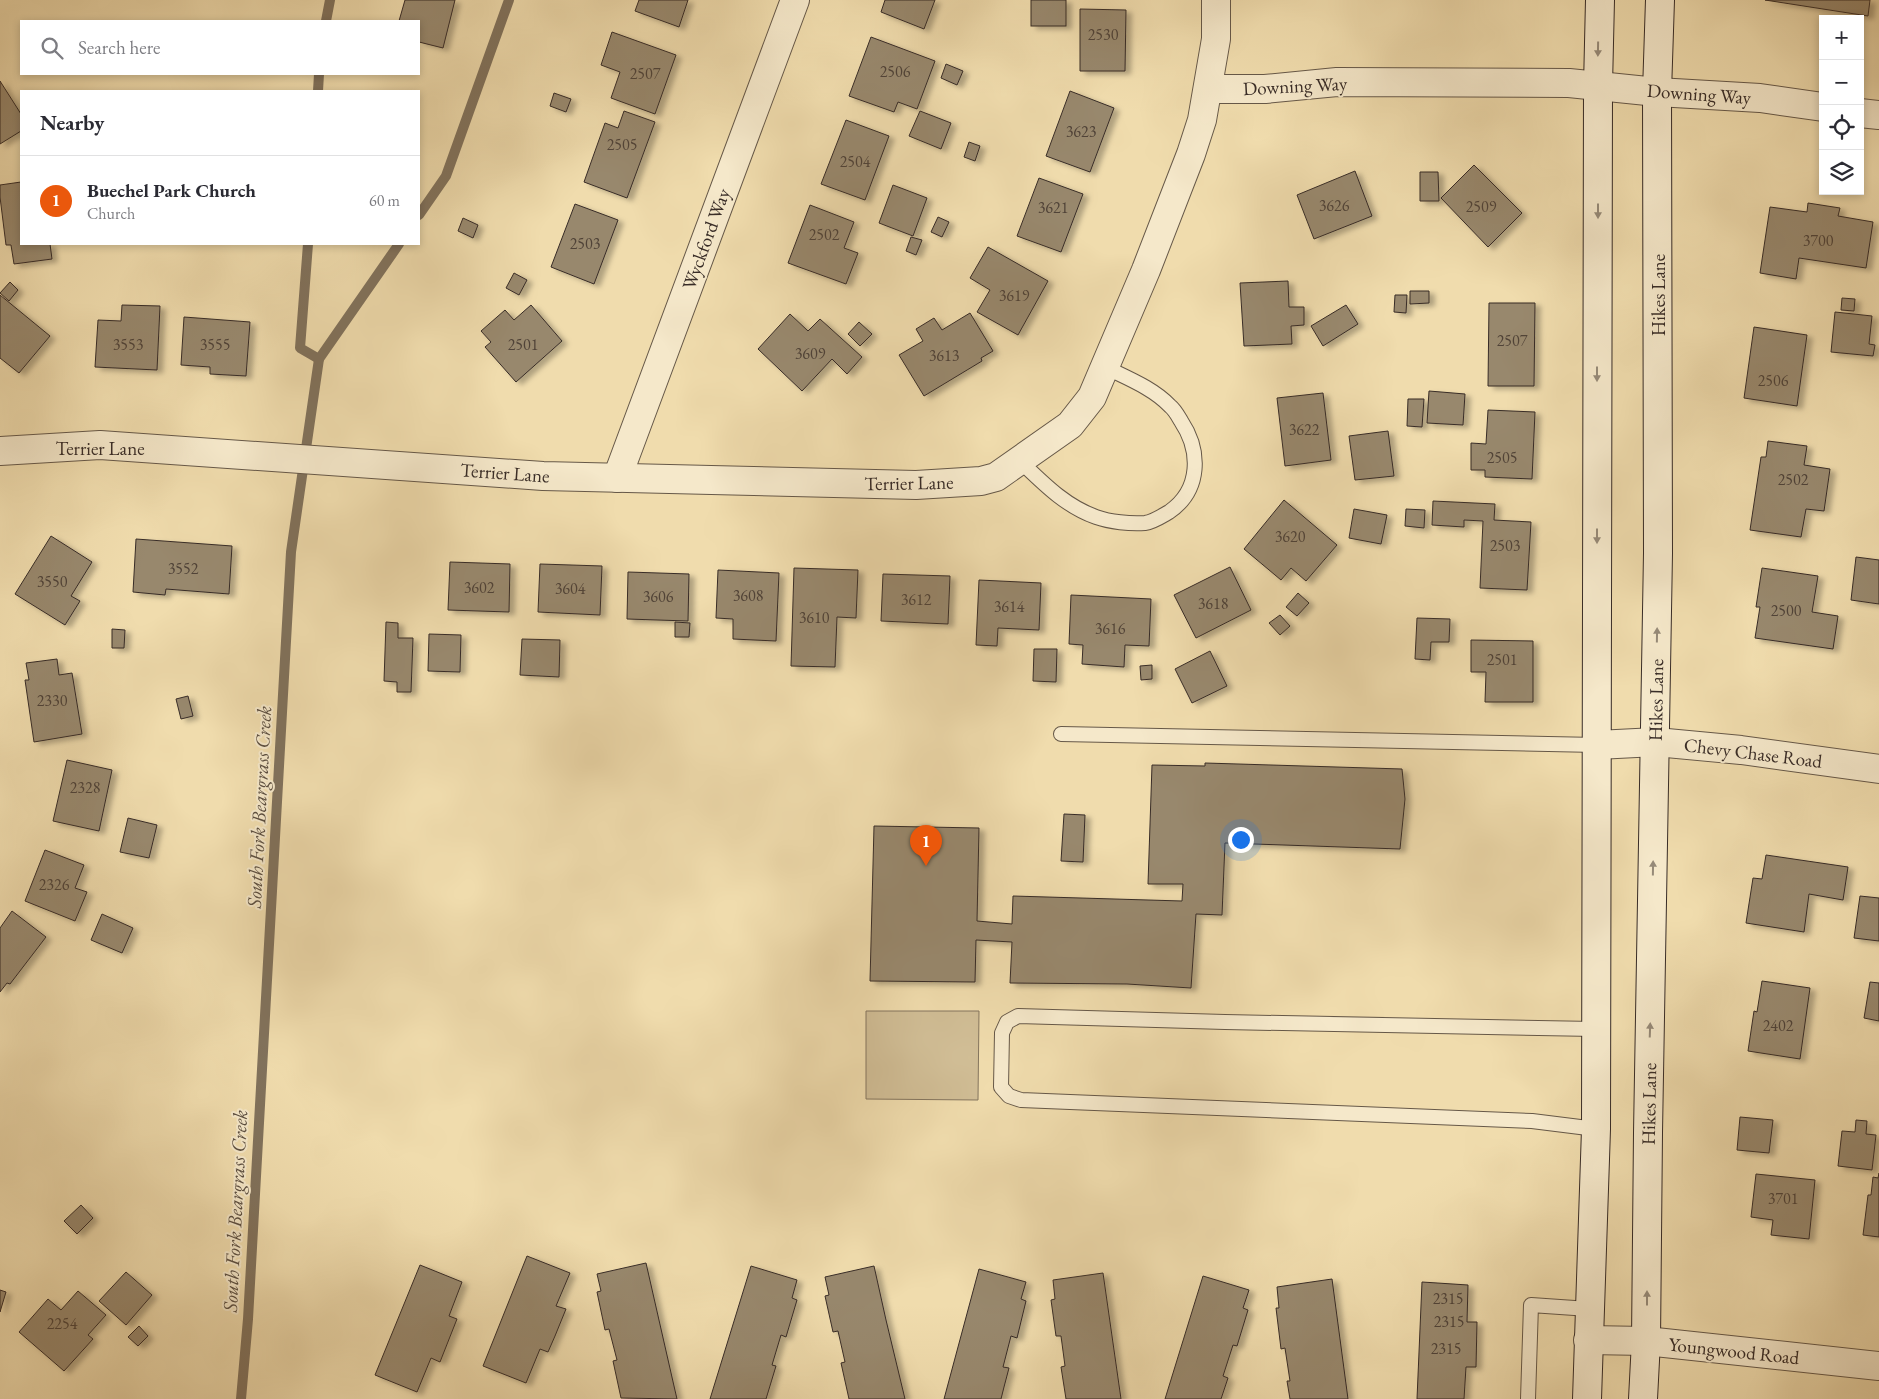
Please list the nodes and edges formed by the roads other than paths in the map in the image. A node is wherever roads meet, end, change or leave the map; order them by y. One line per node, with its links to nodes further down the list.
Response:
1 (795, 0): 14 (street, Wyckford Way)
2 (1216, 0): 6 (street)
3 (1600, 0): 5 (street, one-way to 5)
4 (1660, 0): 7 (street, Hikes Lane)
5 (1598, 86): 6 (street, Downing Way); 7 (street, Downing Way); 17 (street, one-way to 17)
6 (1208, 89): 11 (street)
7 (1657, 92): 8 (street, Downing Way); 16 (street, Hikes Lane, one-way to 7)
8 (1819, 106)
9 (1864, 114): 10 (street)
10 (1879, 116)
11 (1105, 367): 13 (street); 13 (lane)
12 (0, 451): 14 (street, Terrier Lane)
13 (1014, 465): 14 (street, Terrier Lane)
14 (618, 478)
15 (1061, 734): 17 (lane)
16 (1656, 742): 17 (street, Chevy Chase Road); 18 (street, Chevy Chase Road); 23 (street, Hikes Lane, one-way to 16)
17 (1597, 745): 19 (street)
18 (1879, 769)
19 (1595, 1029): 20 (street); 20 (lane)
20 (1596, 1129): 21 (street)
21 (1588, 1309): 22 (street); 25 (lane)
22 (1588, 1340): 23 (street, Youngwood Road); 26 (street)
23 (1646, 1342): 24 (street, Youngwood Road); 27 (street, Hikes Lane)
24 (1879, 1366)
25 (1528, 1399)
26 (1587, 1399)
27 (1643, 1399)

